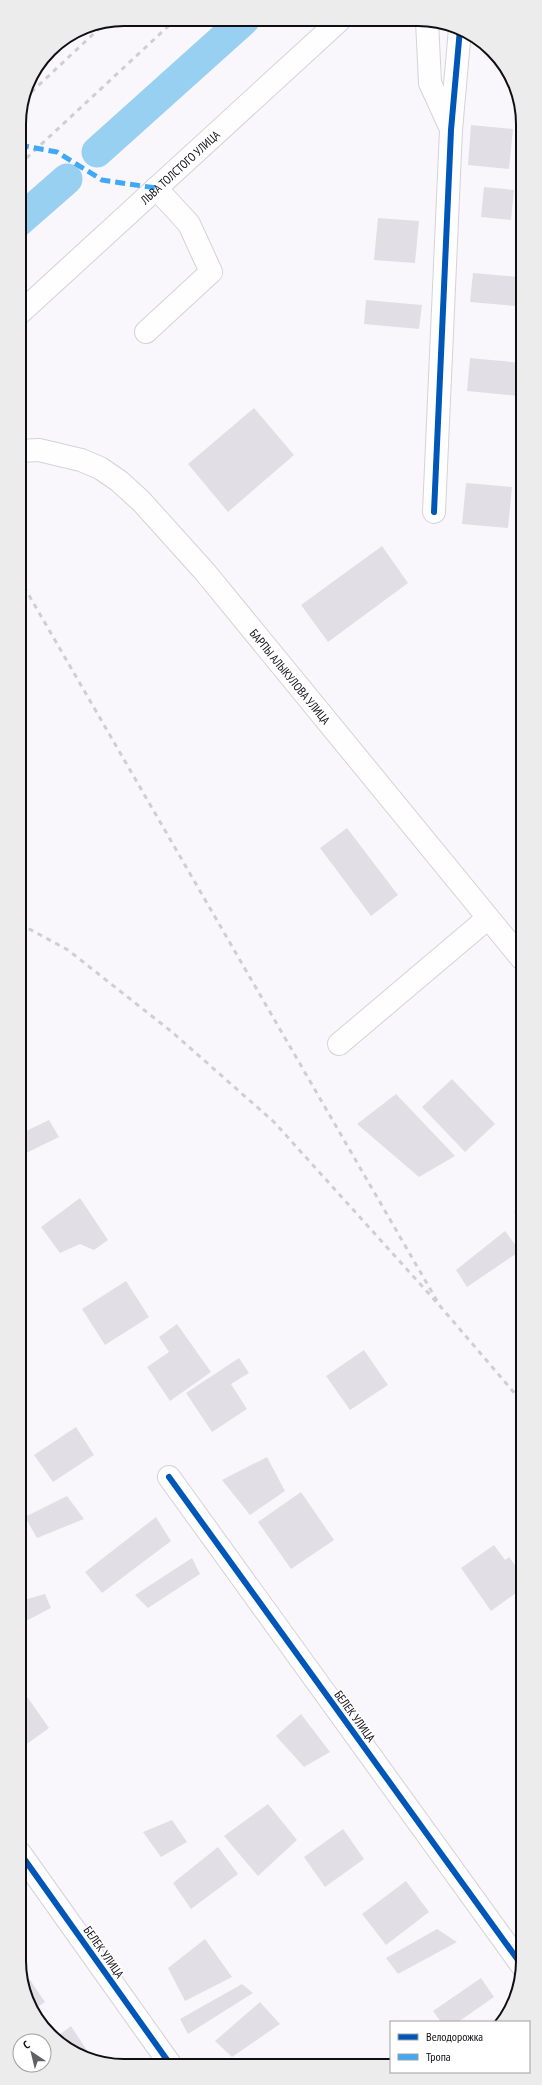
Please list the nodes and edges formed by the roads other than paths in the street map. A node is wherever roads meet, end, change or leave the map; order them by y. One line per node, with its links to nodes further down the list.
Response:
1 (333, 26): 5 (street, ЛЬВА ТОЛСТОГО УЛИЦА)
2 (427, 27): 4 (street)
3 (459, 35): 4 (street)
4 (451, 130): 9 (street)
5 (156, 188): 6 (street, ЛЬВА ТОЛСТОГО УЛИЦА); 7 (street)
6 (26, 308)
7 (146, 332)
8 (29, 451): 10 (street, БАРПЫ АЛЫКУЛОВА УЛИЦА)
9 (434, 512)
10 (488, 918): 11 (street, БАРПЫ АЛЫКУЛОВА УЛИЦА); 12 (street)
11 (516, 952)
12 (339, 1044)
13 (169, 1477): 15 (street, БЕЛЕК УЛИЦА)
14 (26, 1861): 16 (street, БЕЛЕК УЛИЦА)
15 (516, 1957)
16 (166, 2059)

